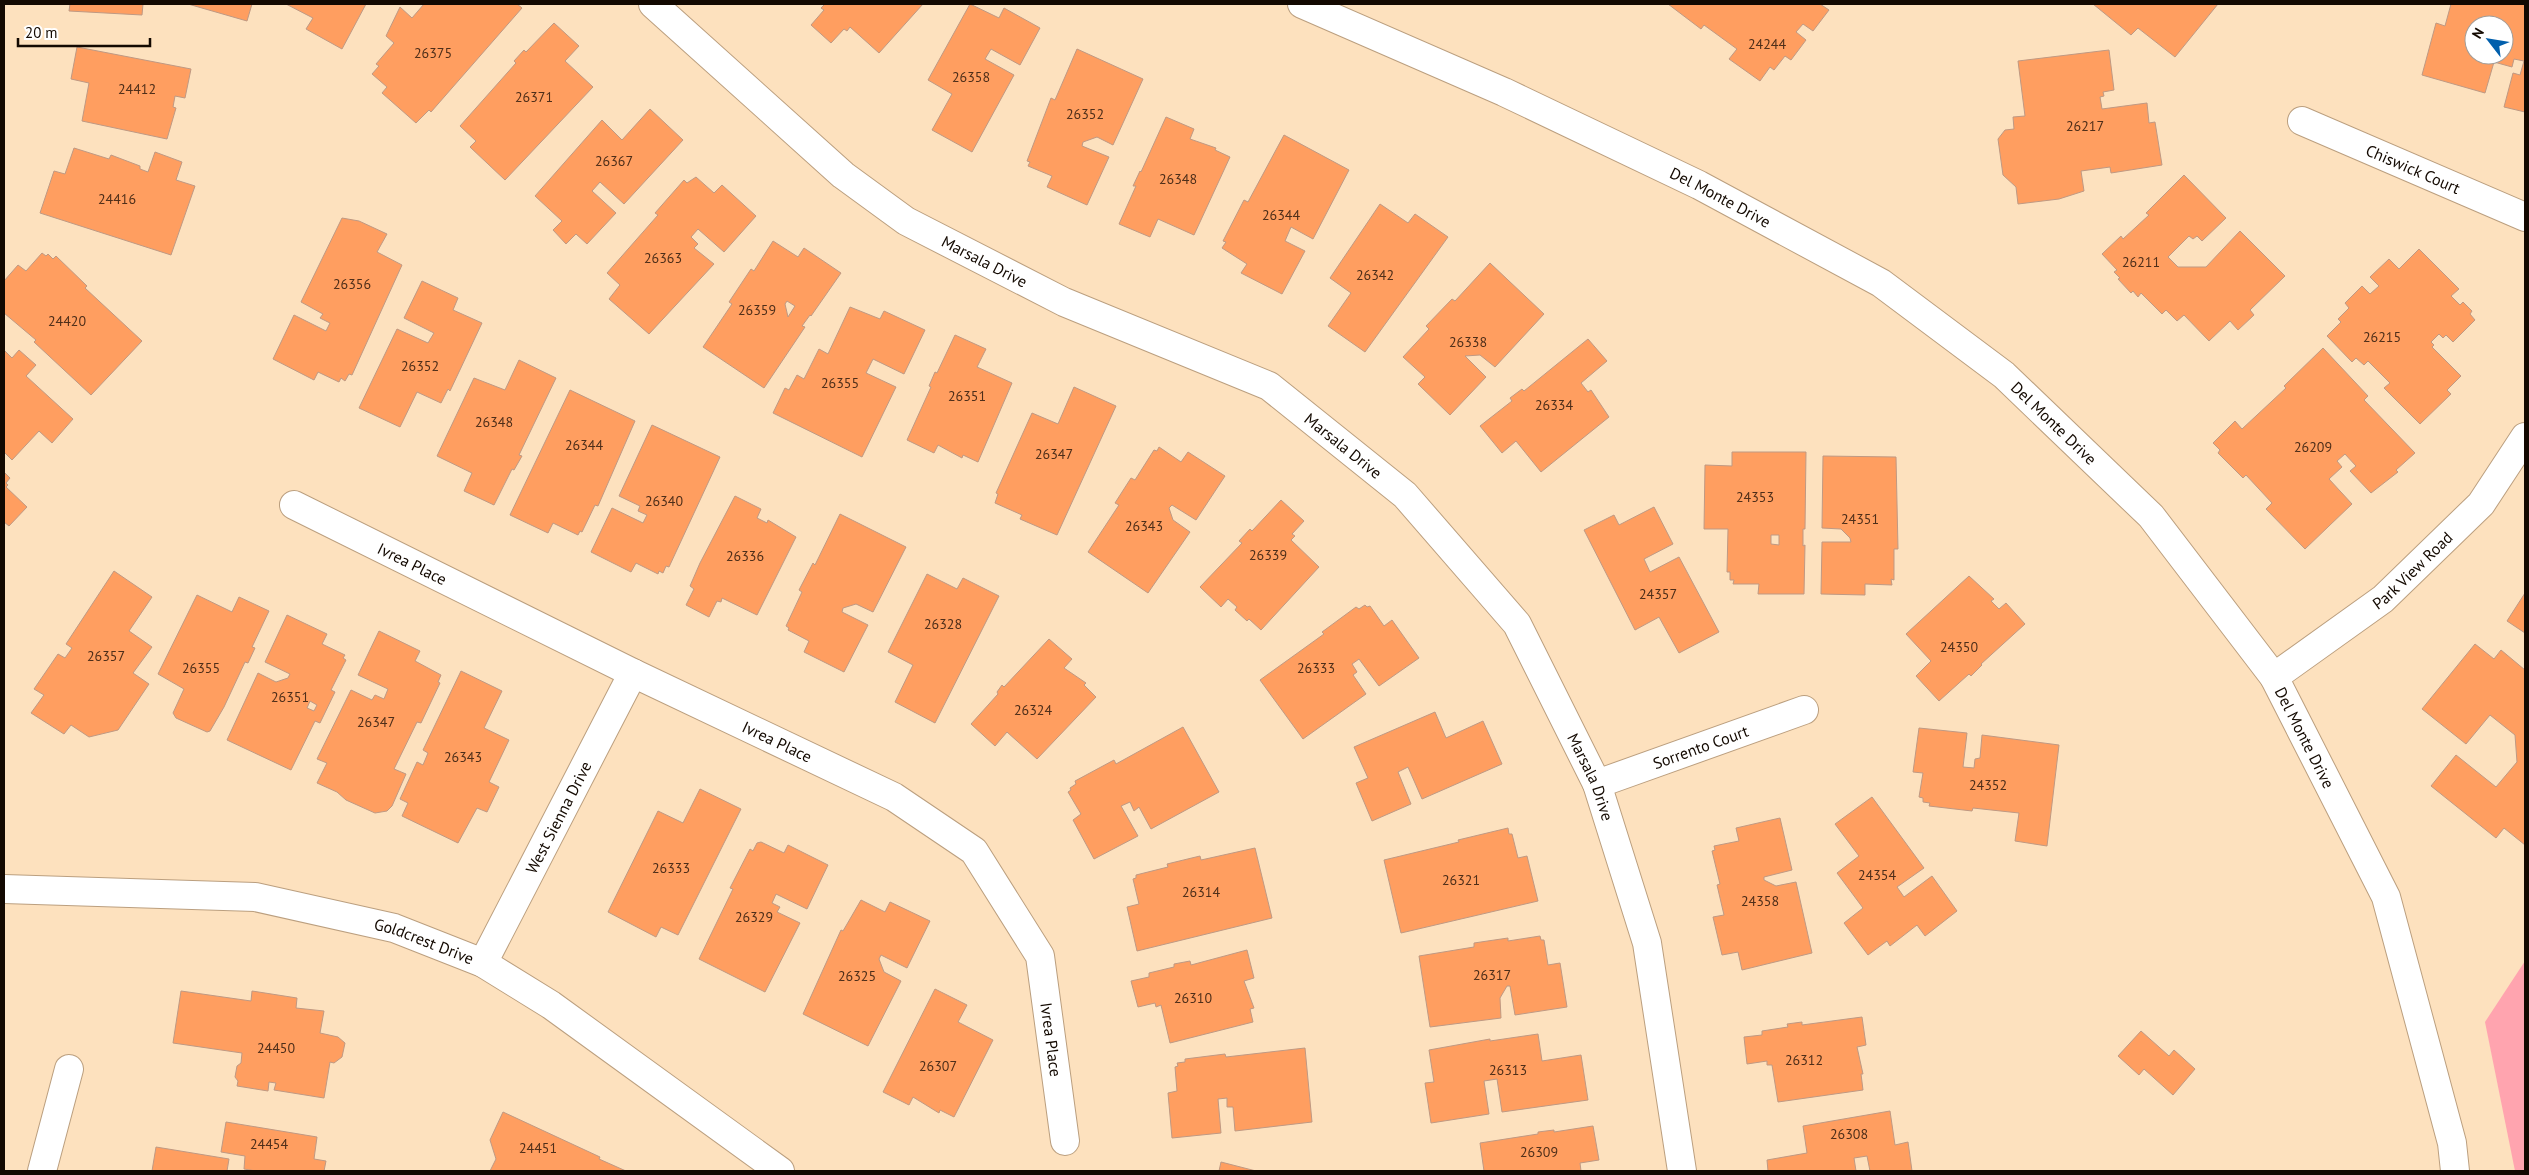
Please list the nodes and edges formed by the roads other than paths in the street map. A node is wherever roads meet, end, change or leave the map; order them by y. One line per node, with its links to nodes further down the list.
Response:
1 (653, 4): 10 (street, Marsala Drive)
2 (1302, 4): 8 (street, Del Monte Drive)
3 (2302, 121): 4 (street, Chiswick Court)
4 (2525, 217)
5 (2525, 437): 8 (street, Park View Road)
6 (294, 505): 7 (street, Ivrea Place)
7 (633, 673): 12 (street, West Sienna Drive); 14 (street, Ivrea Place)
8 (2274, 677): 18 (street, Del Monte Drive)
9 (1804, 710): 10 (street, Sorrento Court)
10 (1597, 784): 17 (street, Marsala Drive)
11 (4, 889): 12 (street, Goldcrest Drive)
12 (483, 963): 16 (street, Goldcrest Drive)
13 (69, 1069): 15 (street)
14 (1065, 1141)
15 (42, 1171)
16 (780, 1171)
17 (1682, 1171)
18 (2455, 1171)

